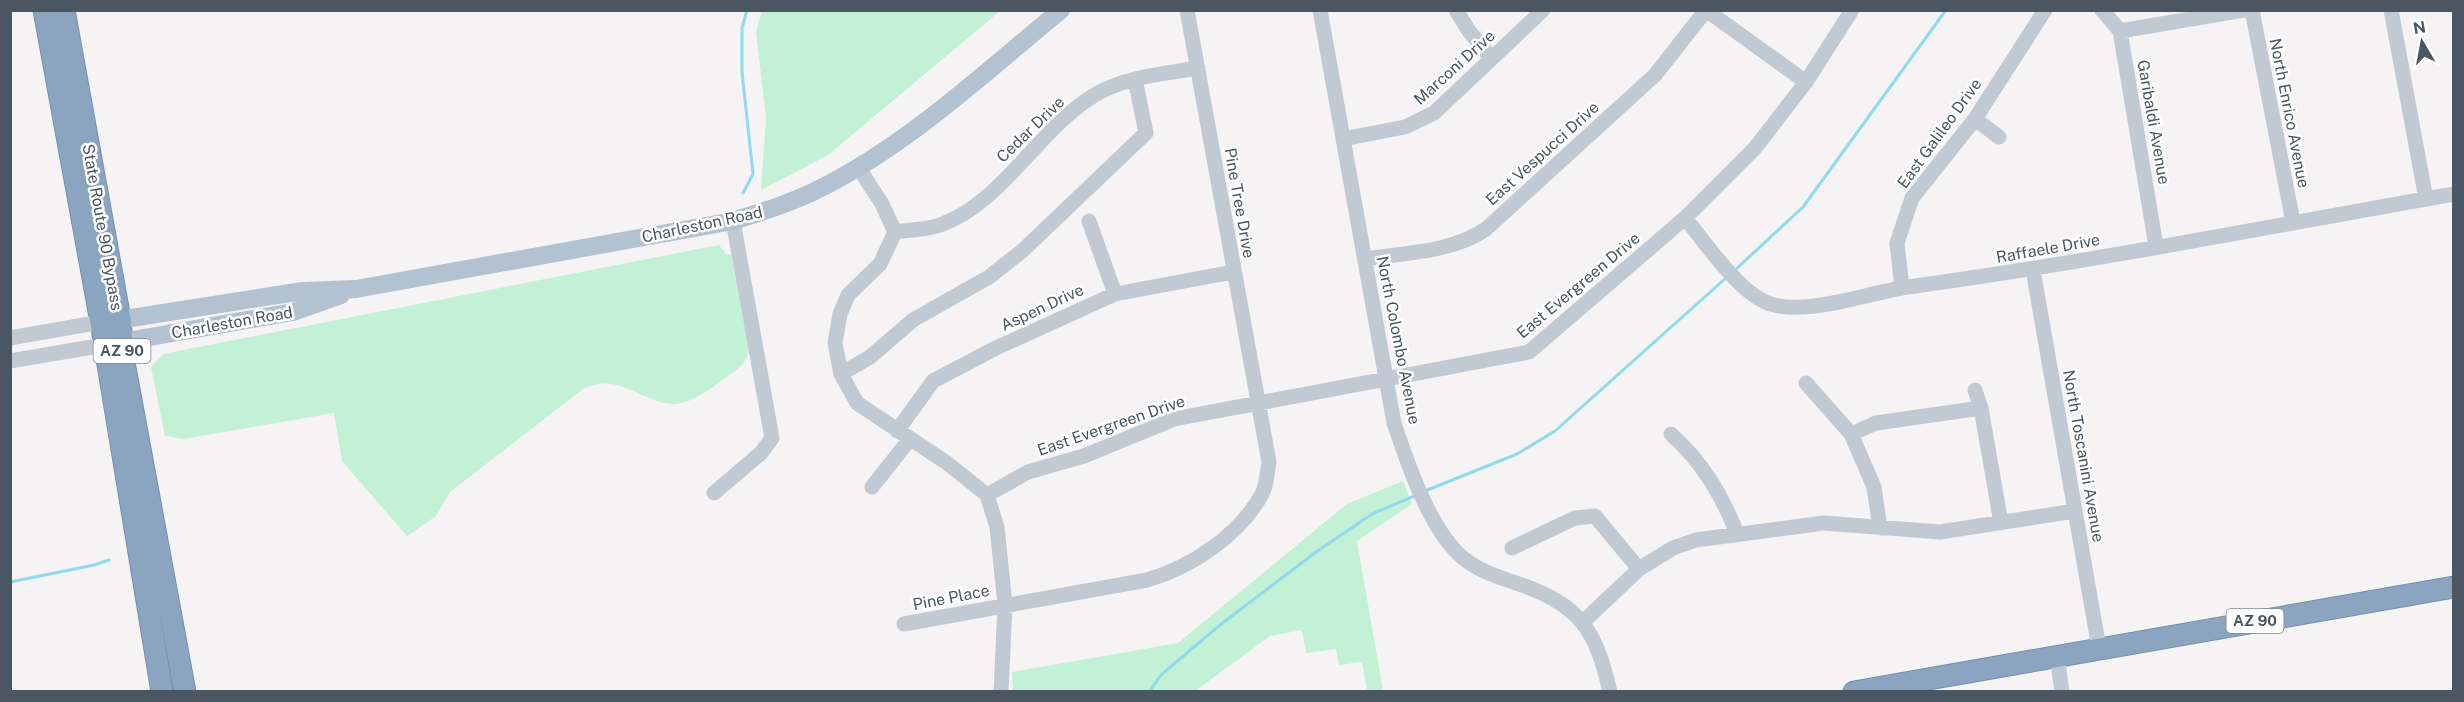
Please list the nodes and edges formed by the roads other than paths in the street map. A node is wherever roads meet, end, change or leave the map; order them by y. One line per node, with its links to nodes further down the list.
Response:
1 (44, 10): 38 (highway, State Route 90 Bypass / AZ 90)
2 (64, 10): 38 (highway, State Route 90 Bypass / AZ 90)
3 (1061, 10): 23 (main road, Charleston Road)
4 (1187, 10): 17 (street, Pine Tree Drive)
5 (1320, 10): 22 (street, North Colombo Avenue)
6 (1456, 10): 16 (street)
7 (1543, 10): 16 (street, Marconi Drive)
8 (1852, 10): 19 (street, East Evergreen Drive)
9 (2045, 10): 20 (street, East Galileo Drive)
10 (2102, 10): 15 (street)
11 (2244, 10): 15 (street)
12 (2252, 10): 29 (street, North Enrico Avenue)
13 (2391, 10): 25 (street)
14 (1706, 11): 19 (street); 32 (street, East Vespucci Drive)
15 (2120, 31): 31 (street, Garibaldi Avenue)
16 (1491, 58): 22 (street, Marconi Drive)
17 (1198, 68): 18 (street, Cedar Drive); 34 (street, Pine Tree Drive)
18 (1135, 79): 30 (street, Cedar Drive); 42 (street)
19 (1806, 81): 26 (street, East Evergreen Drive)
20 (1975, 119): 21 (street); 35 (street, East Galileo Drive)
21 (1999, 137)
22 (1343, 139): 32 (street, North Colombo Avenue)
23 (858, 167): 27 (main road, Charleston Road); 30 (street)
24 (2454, 194): 25 (street, Raffaele Drive)
25 (2426, 199): 29 (street, Raffaele Drive)
26 (1685, 218): 35 (street, Raffaele Drive); 43 (street, East Evergreen Drive)
27 (733, 221): 36 (main road, Charleston Road); 52 (street)
28 (1089, 221): 37 (street)
29 (2293, 222): 31 (street, Raffaele Drive)
30 (895, 232): 42 (street)
31 (2157, 246): 33 (street, Raffaele Drive)
32 (1365, 259): 43 (street, North Colombo Avenue)
33 (2033, 270): 35 (street, Raffaele Drive); 54 (street, North Toscanini Avenue)
34 (1233, 272): 37 (street, Aspen Drive); 46 (street, Pine Tree Drive)
35 (1902, 288)
36 (356, 289): 38 (main road, Charleston Road); 40 (main road, Charleston Road)
37 (1115, 294): 50 (street, Aspen Drive)
38 (110, 321): 39 (street); 40 (highway, State Route 90 Bypass / AZ 90)
39 (10, 338)
40 (113, 344): 41 (street); 67 (highway, State Route 90 Bypass / AZ 90); 68 (highway, State Route 90 Bypass / AZ 90)
41 (10, 361)
42 (841, 374): 50 (street)
43 (1386, 380): 46 (street, East Evergreen Drive); 62 (street, North Colombo Avenue)
44 (1806, 383): 49 (street)
45 (1975, 390): 47 (street)
46 (1258, 402): 53 (street, East Evergreen Drive); 61 (street, Pine Tree Drive)
47 (1981, 408): 49 (street); 55 (street)
48 (1671, 434): 57 (street)
49 (1851, 434): 56 (street)
50 (903, 435): 51 (street, Aspen Drive); 53 (street)
51 (872, 487)
52 (714, 493)
53 (987, 495): 61 (street)
54 (2075, 511): 55 (street); 64 (street, North Toscanini Avenue)
55 (2001, 522): 56 (street)
56 (1880, 528): 57 (street)
57 (1737, 533): 59 (street)
58 (1512, 548): 59 (street)
59 (1639, 569): 62 (street)
60 (2454, 587): 64 (highway, AZ 90)
61 (1005, 605): 63 (street, Pine Place); 69 (street)
62 (1584, 621): 70 (street, North Colombo Avenue)
63 (904, 624)
64 (2099, 648): 65 (highway, AZ 90)
65 (2057, 656): 66 (street); 71 (highway, AZ 90)
66 (2064, 690)
67 (162, 692)
68 (185, 692)
69 (1001, 692)
70 (1610, 692)
71 (1854, 692)

